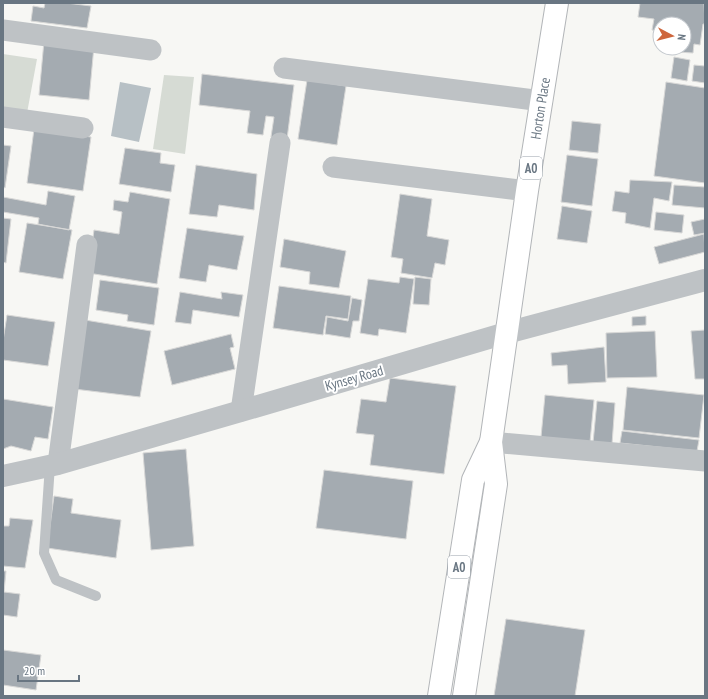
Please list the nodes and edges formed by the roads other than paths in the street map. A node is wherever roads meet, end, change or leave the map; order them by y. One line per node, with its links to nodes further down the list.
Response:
1 (557, 3): 5 (highway, Horton Place / A0)
2 (3, 30): 3 (street)
3 (151, 50)
4 (284, 68): 5 (street)
5 (542, 101): 10 (highway, Horton Place / A0)
6 (3, 117): 7 (street)
7 (83, 128)
8 (280, 143): 14 (street)
9 (333, 167): 10 (street)
10 (526, 191): 13 (highway, Horton Place / A0)
11 (87, 245): 17 (street)
12 (705, 280): 13 (street, Kynsey Road)
13 (506, 333): 14 (street, Kynsey Road); 15 (highway, A0)
14 (241, 411): 17 (street, Kynsey Road)
15 (491, 442): 16 (street); 20 (highway, A0); 21 (highway, A0)
16 (705, 461)
17 (54, 464): 18 (street, Kynsey Road); 19 (lane)
18 (3, 476)
19 (96, 596)
20 (439, 696)
21 (464, 696)

